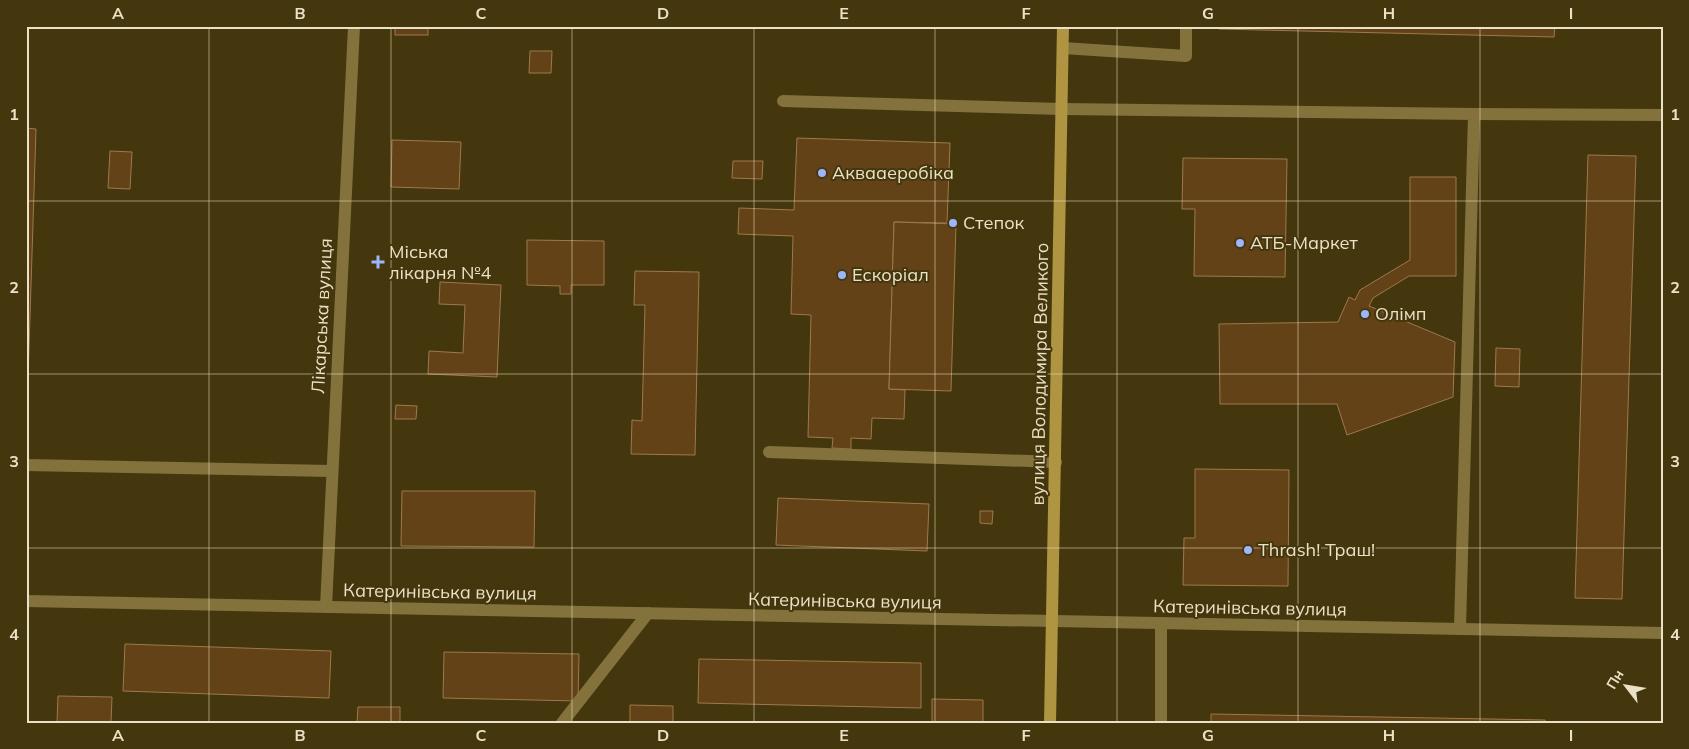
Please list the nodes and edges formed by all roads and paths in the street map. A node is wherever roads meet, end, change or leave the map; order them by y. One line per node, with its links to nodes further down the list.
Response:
1 (354, 26): 12 (street, Лікарська вулиця)
2 (1063, 26): 4 (main road, вулиця Володимира Великого)
3 (1186, 26): 4 (street)
4 (1062, 48): 6 (main road, вулиця Володимира Великого)
5 (783, 101): 6 (street)
6 (1062, 109): 7 (street); 10 (main road, вулиця Володимира Великого)
7 (1474, 114): 8 (street); 18 (street)
8 (1663, 115)
9 (769, 452): 10 (street)
10 (1056, 462): 16 (main road, вулиця Володимира Великого)
11 (26, 465): 12 (street)
12 (332, 471): 14 (street, Лікарська вулиця)
13 (26, 602): 14 (street, Катеринівська вулиця)
14 (326, 607): 15 (street, Катеринівська вулиця)
15 (648, 614): 16 (street, Катеринівська вулиця); 20 (street)
16 (1053, 623): 17 (street, Катеринівська вулиця); 21 (main road, вулиця Володимира Великого)
17 (1161, 624): 18 (street, Катеринівська вулиця); 22 (street)
18 (1460, 628): 19 (street, Катеринівська вулиця)
19 (1663, 633)
20 (562, 723)
21 (1050, 723)
22 (1162, 723)

